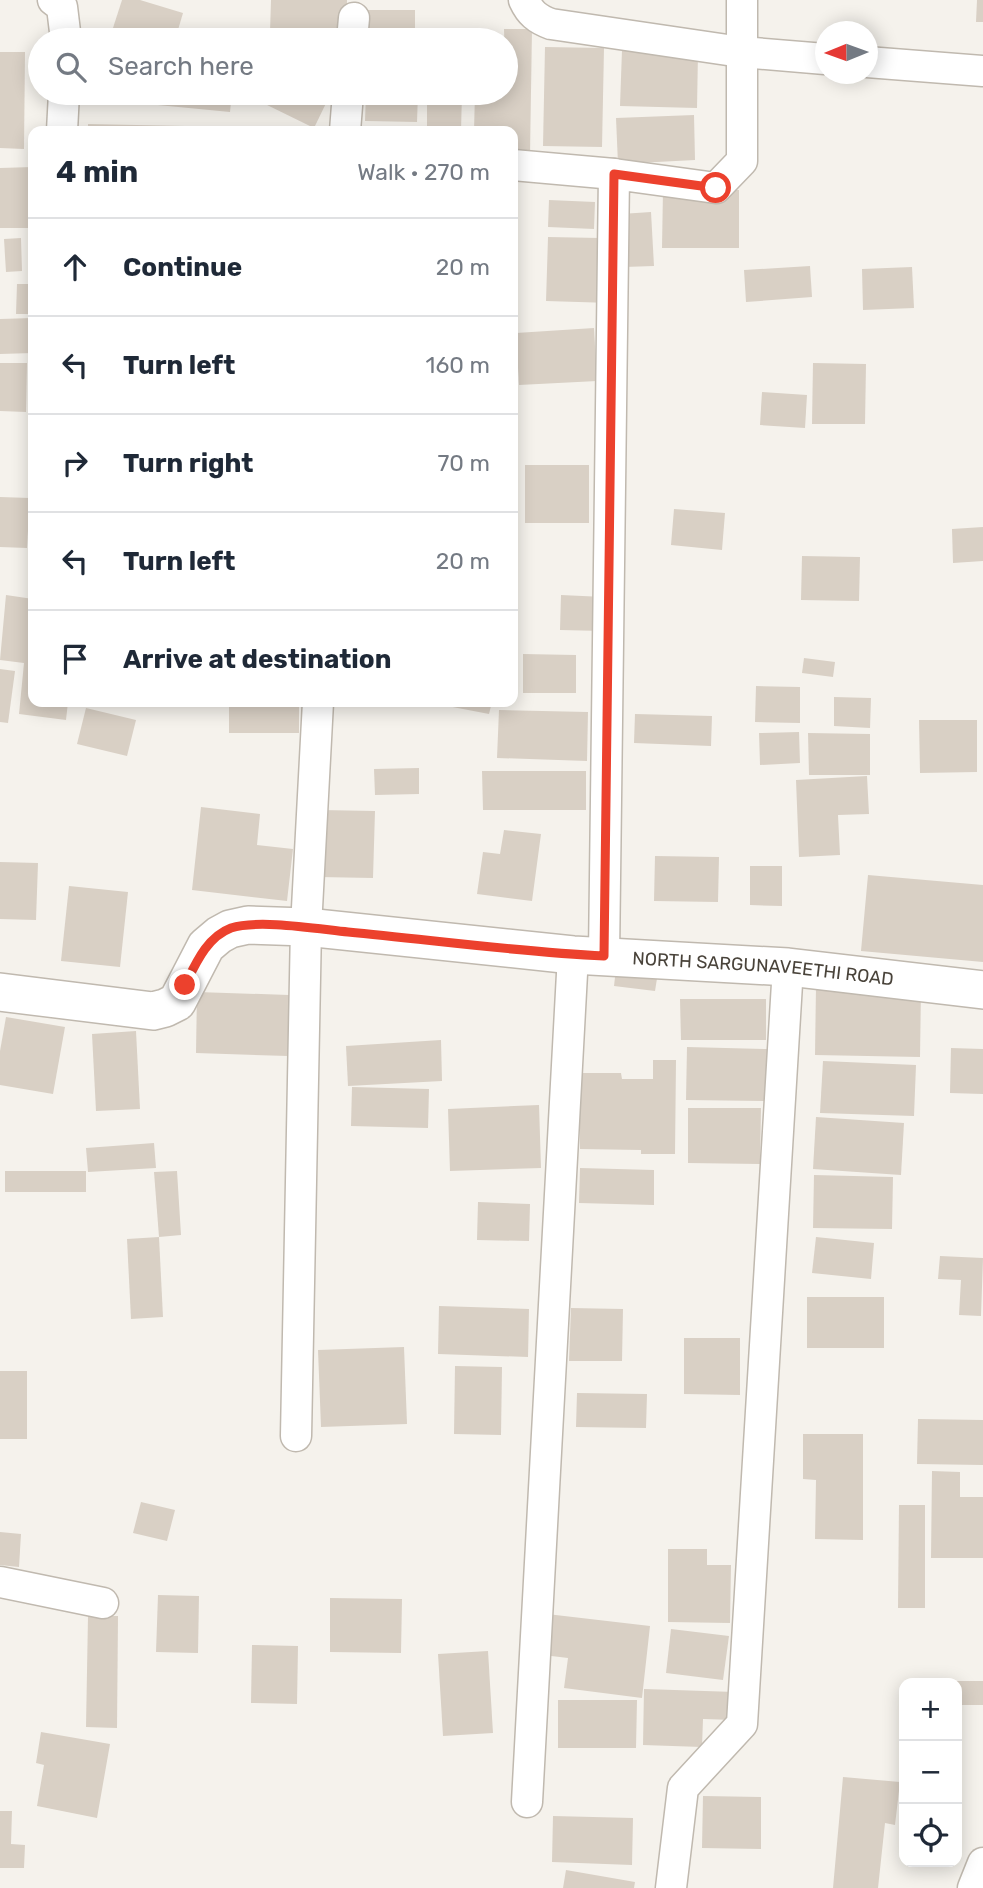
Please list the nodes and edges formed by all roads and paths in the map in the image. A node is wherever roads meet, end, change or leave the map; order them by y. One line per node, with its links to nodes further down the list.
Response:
1 (53, 0): 4 (street)
2 (524, 0): 5 (street)
3 (742, 0): 5 (street)
4 (66, 28)
5 (741, 52): 6 (street); 14 (street)
6 (815, 58)
7 (878, 63): 8 (street)
8 (983, 71)
9 (63, 105): 11 (street)
10 (347, 105): 12 (street)
11 (62, 126)
12 (345, 126)
13 (518, 164): 14 (street)
14 (614, 174): 17 (street)
15 (317, 707): 16 (street)
16 (306, 927): 17 (street, NORTH SARGUNAVEETHI ROAD); 20 (street, NORTH SARGUNAVEETHI ROAD); 21 (street)
17 (589, 956): 18 (street, NORTH SARGUNAVEETHI ROAD); 24 (street)
18 (788, 967): 19 (street, NORTH SARGUNAVEETHI ROAD); 26 (street)
19 (983, 990)
20 (0, 992)
21 (296, 1436)
22 (0, 1582): 23 (street)
23 (103, 1603)
24 (527, 1802)
25 (983, 1863): 27 (street)
26 (671, 1888)
27 (973, 1888)

